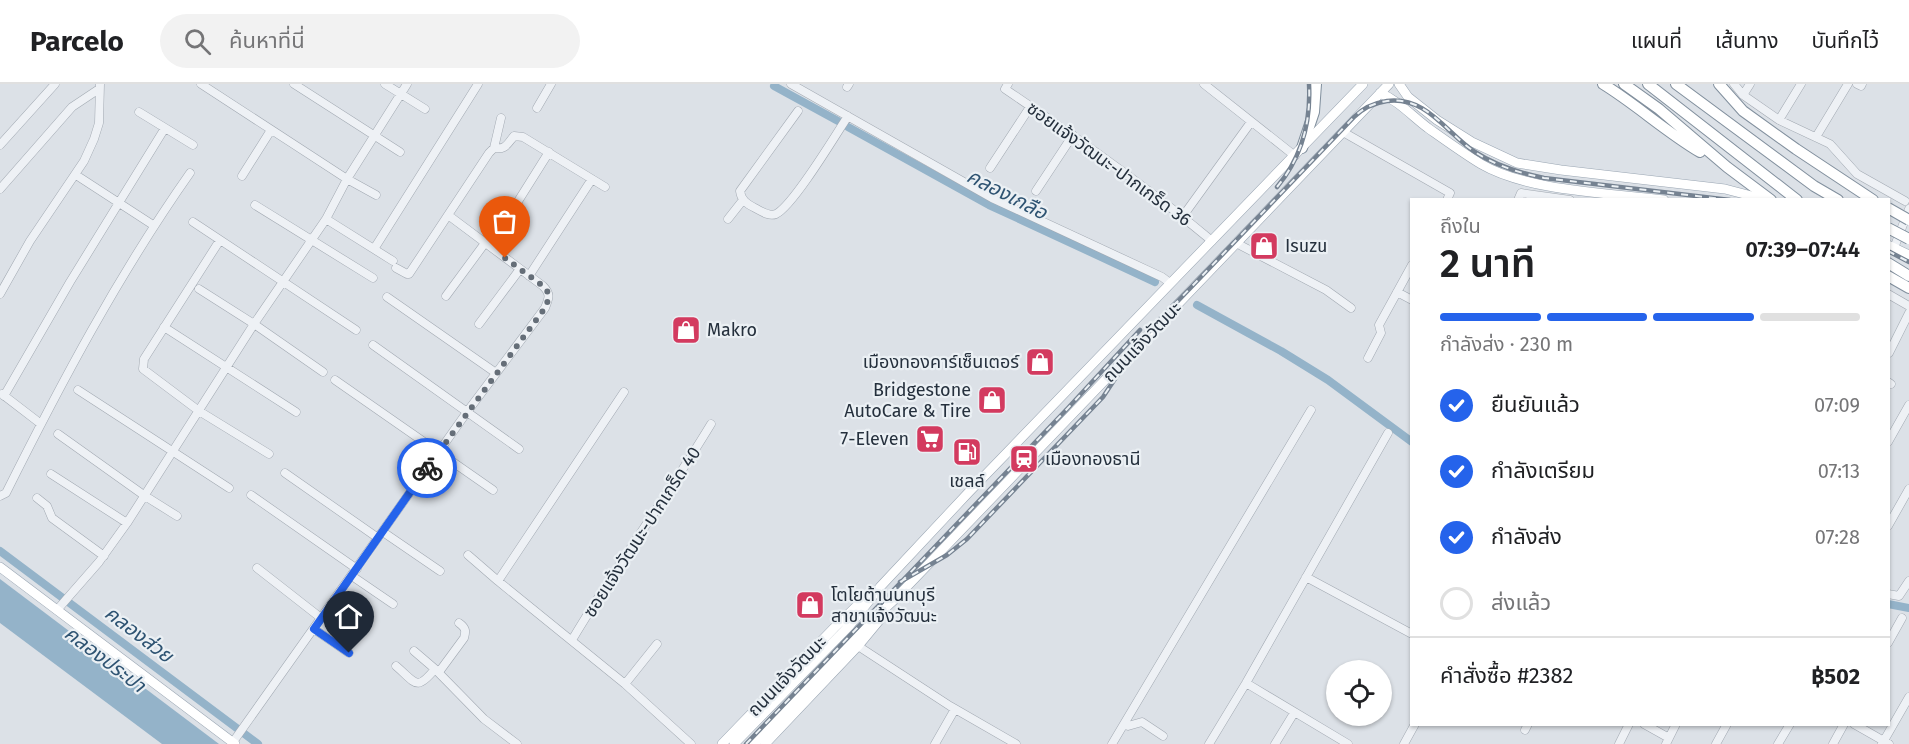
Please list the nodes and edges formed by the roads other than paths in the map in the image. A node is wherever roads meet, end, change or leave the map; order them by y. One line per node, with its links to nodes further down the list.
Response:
1 (55, 84): 49 (street)
2 (201, 84): 44 (street)
3 (294, 84): 46 (street)
4 (385, 84): 30 (street)
5 (407, 84): 30 (street)
6 (478, 84): 97 (street)
7 (551, 84): 34 (street)
8 (790, 84): 38 (street)
9 (1204, 84): 41 (street)
10 (1316, 84): 32 (highway)
11 (1322, 84): 32 (highway)
12 (1363, 84): 54 (main road, ถนนแจ้งวัฒนะ)
13 (1389, 84): 29 (main road, ถนนแจ้งวัฒนะ)
14 (1399, 84): 55 (main road)
15 (1603, 84): 57 (highway)
16 (1624, 84): 57 (highway)
17 (1648, 84): 74 (highway)
18 (1676, 84): 42 (highway)
19 (1685, 84): 42 (highway)
20 (1719, 84): 76 (highway)
21 (1734, 84): 31 (street)
22 (1750, 84): 31 (street)
23 (1801, 84): 40 (street)
24 (1848, 84): 48 (street)
25 (1857, 84): 26 (street)
26 (1862, 84)
27 (100, 87): 60 (street); 65 (street)
28 (1007, 87): 33 (street, ซอยแจ้งวัฒนะ-ปากเกร็ด 36)
29 (1380, 93): 45 (main road, ถนนแจ้งวัฒนะ); 56 (main road)
30 (400, 94): 35 (street); 46 (street)
31 (1743, 95): 40 (street)
32 (1316, 102): 54 (highway)
33 (1030, 106): 47 (street, ซอยแจ้งวัฒนะ-ปากเกร็ด 36); 58 (street)
34 (537, 108)
35 (425, 109)
36 (798, 111): 77 (street)
37 (139, 112): 43 (street)
38 (848, 116): 77 (street); 109 (street)
39 (501, 117): 51 (street)
40 (1779, 120): 48 (street)
41 (1251, 122): 54 (street); 83 (street)
42 (1733, 127): 75 (highway)
43 (165, 128): 50 (street); 78 (street)
44 (271, 130): 61 (street); 62 (street)
45 (1343, 132): 68 (street); 94 (main road, ถนนแจ้งวัฒนะ)
46 (374, 135): 52 (street); 62 (street)
47 (1073, 135): 66 (street); 83 (street, ซอยแจ้งวัฒนะ-ปากเกร็ด 36)
48 (1816, 137): 80 (street)
49 (1, 142)
50 (193, 145)
51 (494, 148): 53 (street); 82 (street)
52 (400, 152)
53 (549, 152): 63 (street); 95 (street)
54 (1298, 152): 93 (main road, ถนนแจ้งวัฒนะ)
55 (1493, 153): 56 (street); 72 (main road)
56 (1487, 167): 71 (main road)
57 (1727, 167): 73 (highway)
58 (990, 168)
59 (190, 173): 88 (street)
60 (76, 175): 78 (street); 113 (street)
61 (242, 176)
62 (347, 179): 67 (street); 84 (street)
63 (592, 179): 64 (street); 104 (street)
64 (605, 187)
65 (0, 189)
66 (1036, 191)
67 (376, 195)
68 (1448, 198)
69 (1519, 198): 70 (street)
70 (1556, 198)
71 (1648, 198)
72 (1761, 198)
73 (1766, 198)
74 (1794, 198)
75 (1835, 198)
76 (1870, 198)
77 (743, 200): 85 (street)
78 (119, 203): 88 (street); 134 (street)
79 (255, 205): 91 (street)
80 (1907, 205): 96 (street)
81 (1890, 209): 86 (highway, bridge)
82 (448, 215): 95 (street); 97 (street)
83 (1183, 216): 93 (street, ซอยแจ้งวัฒนะ-ปากเกร็ด 36)
84 (326, 219): 91 (street); 97 (street)
85 (728, 219)
86 (1909, 220)
87 (194, 222): 90 (street)
88 (153, 225): 141 (street)
89 (1890, 229): 92 (highway, bridge)
90 (220, 240): 108 (street); 123 (street)
91 (311, 240): 107 (street); 108 (street)
92 (1909, 240)
93 (1212, 241): 109 (main road, ถนนแจ้งวัฒนะ)
94 (1236, 243): 119 (street); 173 (main road, ถนนแจ้งวัฒนะ)
95 (488, 244): 102 (street); 115 (street)
96 (1892, 247): 98 (main road)
97 (374, 249)
98 (1909, 255)
99 (1890, 262): 103 (main road)
100 (1890, 262): 105 (highway)
101 (1410, 268): 112 (street)
102 (520, 269): 104 (street); 122 (street)
103 (1909, 270)
104 (529, 276): 130 (street)
105 (1909, 276)
106 (1890, 277): 110 (highway)
107 (373, 279)
108 (283, 282): 121 (street); 124 (street)
109 (1170, 284): 171 (main road, ถนนแจ้งวัฒนะ)
110 (1909, 288)
111 (199, 289): 121 (street)
112 (1396, 292): 117 (street); 127 (street)
113 (0, 294)
114 (1890, 295): 118 (street)
115 (446, 296)
116 (387, 297): 130 (street)
117 (1410, 299)
118 (1909, 306)
119 (1351, 308)
120 (1909, 313): 126 (street)
121 (254, 324): 128 (street); 129 (street)
122 (479, 324)
123 (164, 327): 128 (street); 137 (street)
124 (356, 330)
125 (373, 345): 139 (street)
126 (1890, 350)
127 (1368, 358)
128 (227, 367): 137 (street); 138 (street)
129 (324, 372)
130 (496, 373): 139 (street)
131 (335, 380): 147 (street)
132 (78, 390): 146 (street)
133 (624, 392): 169 (street)
134 (2, 394): 141 (street)
135 (1909, 405): 144 (street)
136 (1311, 410): 194 (street)
137 (199, 411): 146 (street); 148 (street)
138 (296, 412)
139 (467, 412): 145 (street); 147 (street)
140 (711, 423): 182 (street, ซอยแจ้งวัฒนะ-ปากเกร็ด 40)
141 (41, 424): 155 (street)
142 (1388, 433): 168 (street)
143 (58, 434): 156 (street)
144 (1890, 438)
145 (519, 449)
146 (172, 452): 151 (street); 156 (street)
147 (438, 452): 153 (street); 161 (street)
148 (269, 454)
149 (285, 473): 161 (street)
150 (51, 474): 160 (street)
151 (229, 488)
152 (1909, 489): 159 (street)
153 (493, 490)
154 (251, 495): 167 (street)
155 (0, 496)
156 (145, 496): 158 (street); 160 (street)
157 (37, 498): 163 (street)
158 (177, 516)
159 (1890, 522)
160 (127, 523): 163 (street)
161 (381, 535): 166 (street); 167 (street)
162 (468, 555): 169 (street)
163 (104, 556): 175 (street)
164 (0, 567): 175 (main road)
165 (257, 568): 176 (street)
166 (440, 571)
167 (354, 572): 174 (street); 176 (street)
168 (1306, 578): 180 (street); 189 (street)
169 (498, 581): 182 (street)
170 (1909, 581): 172 (street)
171 (880, 586): 210 (main road, ถนนแจ้งวัฒนะ); 211 (main road, ถนนแจ้งวัฒนะ)
172 (1890, 594)
173 (894, 600): 184 (main road, ถนนแจ้งวัฒนะ); 212 (main road, ถนนแจ้งวัฒนะ)
174 (393, 604)
175 (58, 608): 204 (main road)
176 (321, 618): 179 (street)
177 (1902, 618): 181 (street)
178 (459, 623): 188 (street)
179 (314, 629): 186 (street); 204 (street)
180 (1410, 633)
181 (1890, 639)
182 (572, 640): 190 (street)
183 (657, 644): 190 (street)
184 (858, 646): 192 (street); 213 (main road, ถนนแจ้งวัฒนะ)
185 (414, 651): 188 (street)
186 (349, 653)
187 (396, 666): 188 (street)
188 (437, 670): 208 (street)
189 (1246, 683): 193 (street); 217 (street)
190 (626, 684): 209 (street)
191 (1909, 698): 207 (street)
192 (956, 709): 214 (street); 215 (street)
193 (1294, 713): 206 (street); 218 (street)
194 (1124, 724): 203 (street); 216 (street)
195 (1414, 726): 219 (street)
196 (1628, 726): 220 (street)
197 (1647, 726): 205 (street)
198 (1675, 726): 205 (street)
199 (1726, 726): 221 (street)
200 (1789, 726): 222 (street)
201 (1843, 726): 223 (street)
202 (1857, 726): 207 (street)
203 (1163, 736)
204 (234, 741)
205 (1667, 741)
206 (1345, 743)
207 (1885, 743)
208 (517, 744)
209 (691, 744)
210 (722, 744)
211 (734, 744)
212 (754, 744)
213 (765, 744)
214 (935, 744)
215 (1016, 744)
216 (1112, 744)
217 (1209, 744)
218 (1275, 744)
219 (1404, 744)
220 (1619, 744)
221 (1716, 744)
222 (1778, 744)
223 (1833, 744)

